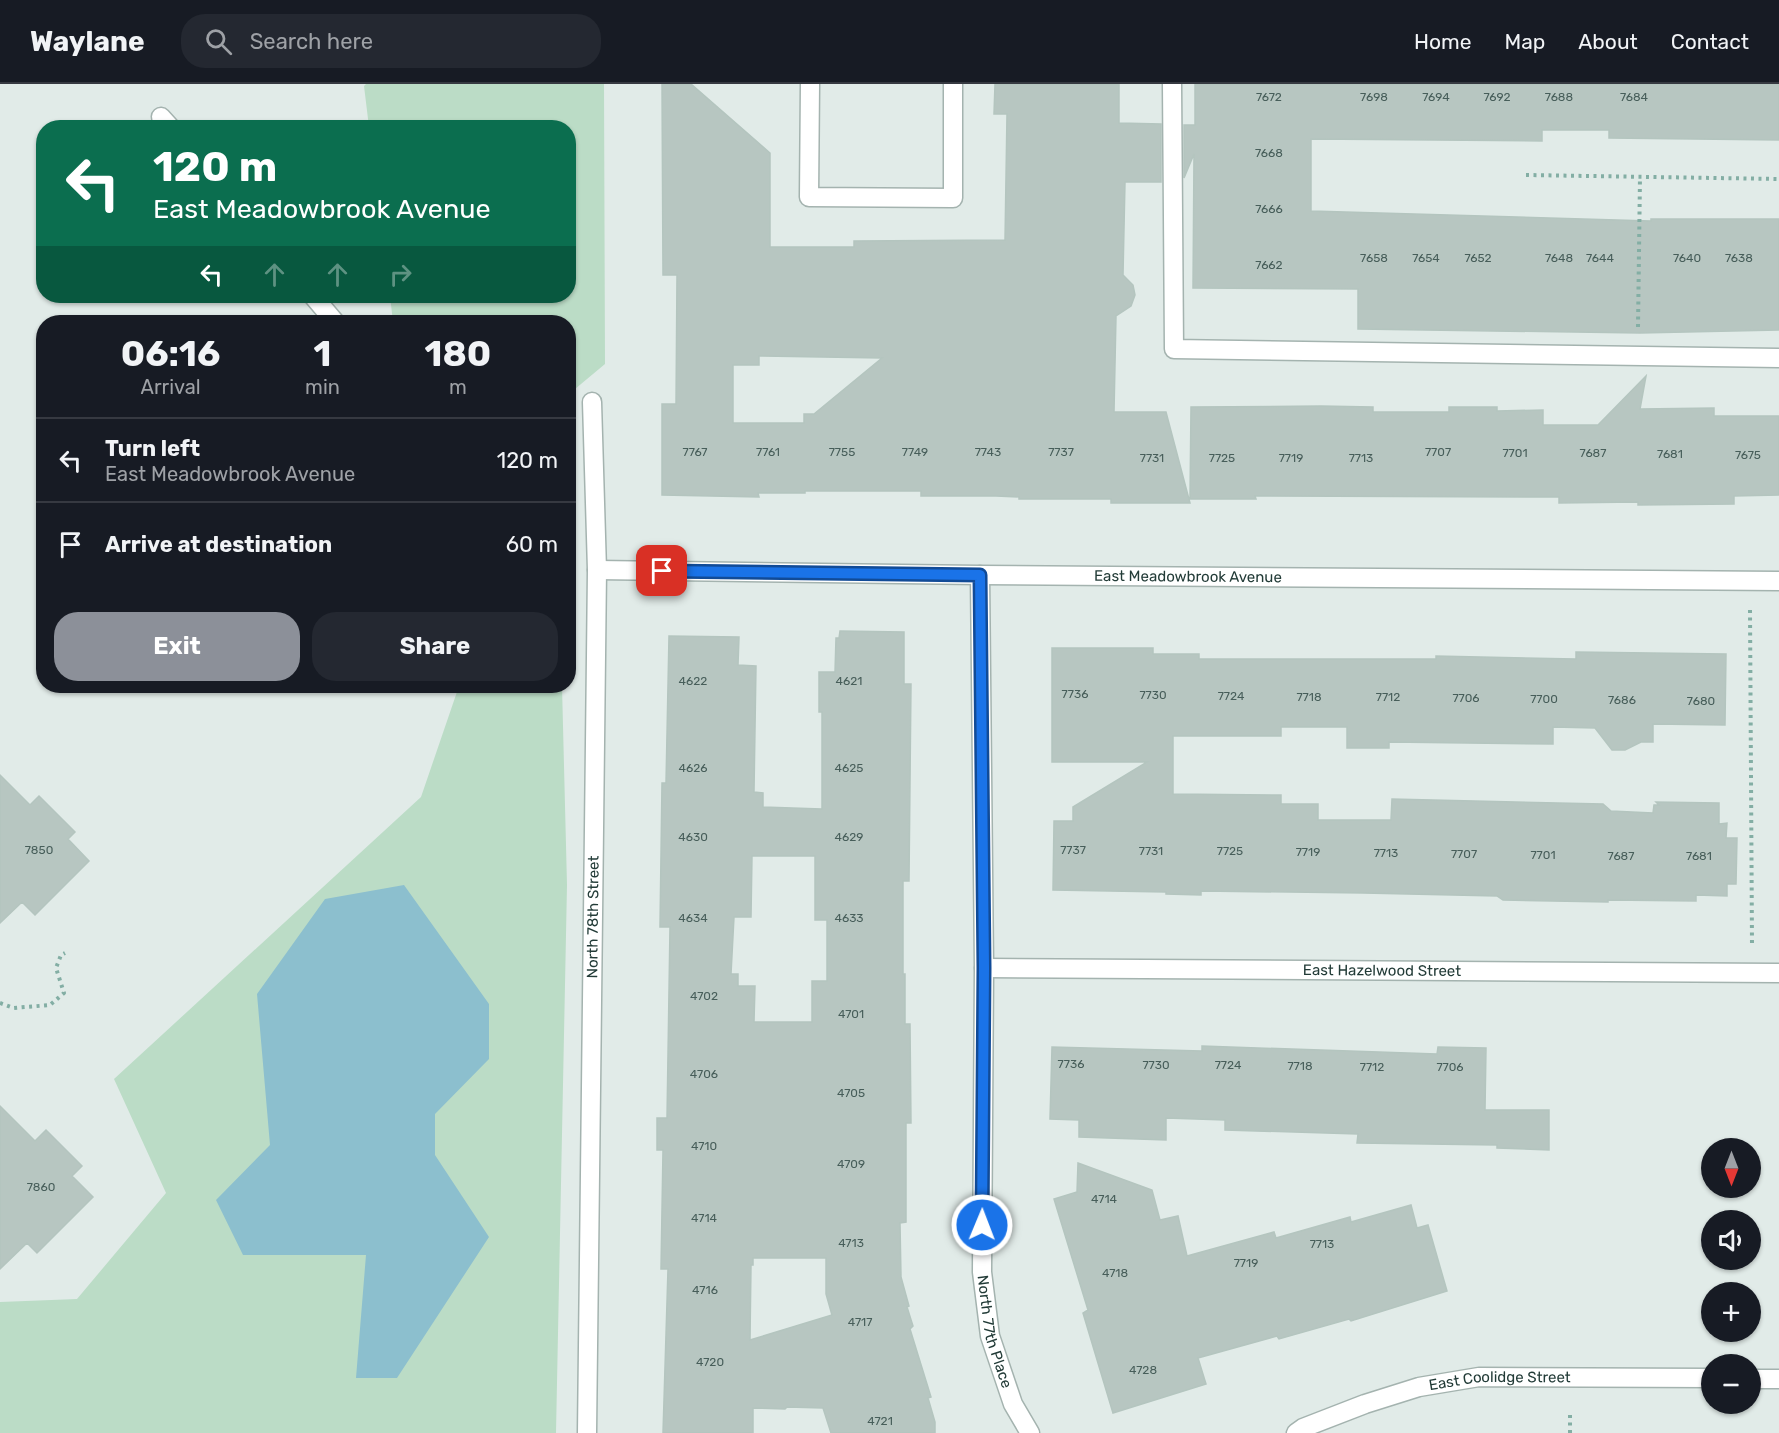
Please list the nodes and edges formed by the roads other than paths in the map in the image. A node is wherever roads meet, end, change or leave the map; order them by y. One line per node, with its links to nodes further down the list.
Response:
1 (810, 84): 2 (street)
2 (953, 84)
3 (1172, 84): 6 (street)
4 (319, 303): 5 (street)
5 (329, 315)
6 (1779, 358)
7 (592, 402): 8 (street, North 78th Street)
8 (597, 570): 9 (street, East Meadowbrook Avenue); 16 (street, North 78th Street)
9 (980, 575): 10 (street, East Meadowbrook Avenue); 11 (street, North 77th Place)
10 (1779, 581)
11 (984, 968): 12 (street, East Hazelwood Street); 17 (street, North 77th Place)
12 (1779, 973)
13 (1701, 1378): 18 (street, East Coolidge Street)
14 (1761, 1379): 15 (street)
15 (1779, 1379)
16 (587, 1433)
17 (1030, 1433)
18 (1296, 1433)

